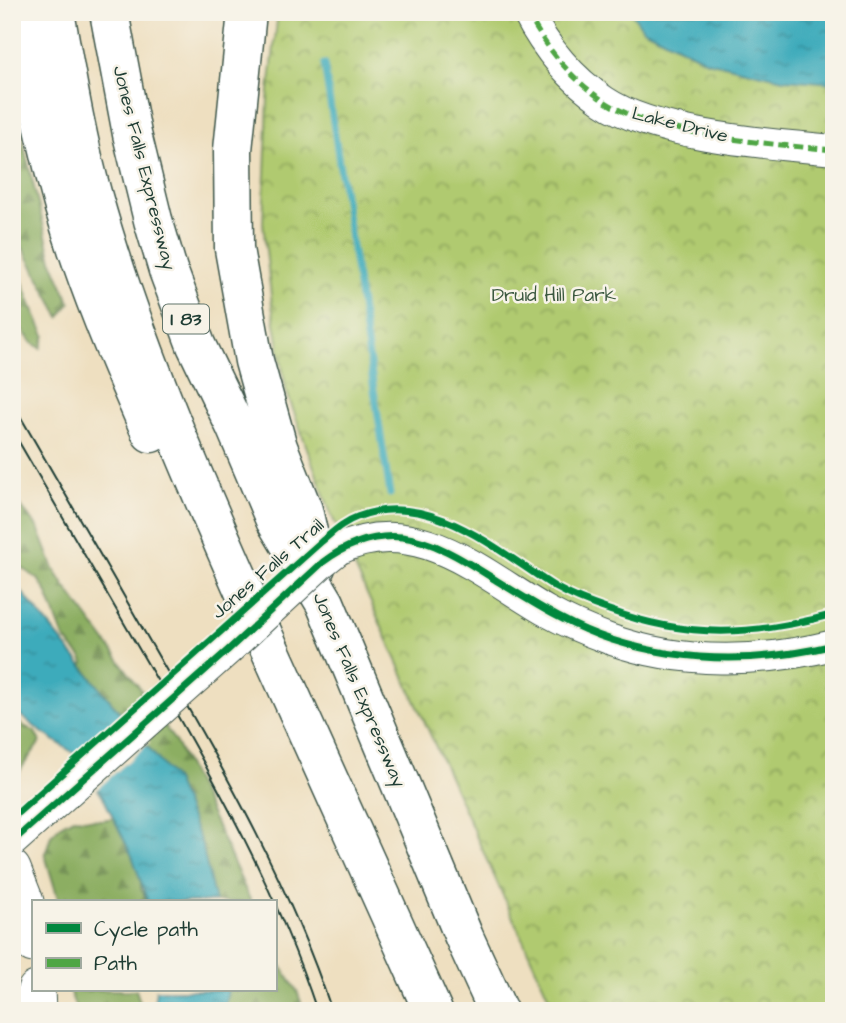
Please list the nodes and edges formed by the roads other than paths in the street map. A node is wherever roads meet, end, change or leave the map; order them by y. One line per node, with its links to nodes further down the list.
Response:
1 (19, 12): 7 (highway)
2 (55, 12): 7 (highway, I 83)
3 (109, 12): 8 (highway, Jones Falls Expressway / I 83)
4 (247, 12): 8 (highway)
5 (527, 12): 6 (street, Lake Drive)
6 (834, 150)
7 (230, 561): 15 (highway, I 83)
8 (325, 603): 16 (highway, Jones Falls Expressway / I 83)
9 (834, 645): 10 (street, bridge)
10 (12, 842)
11 (12, 869): 12 (main road)
12 (32, 939)
13 (36, 992): 14 (main road)
14 (37, 1011)
15 (433, 1011)
16 (498, 1011)

